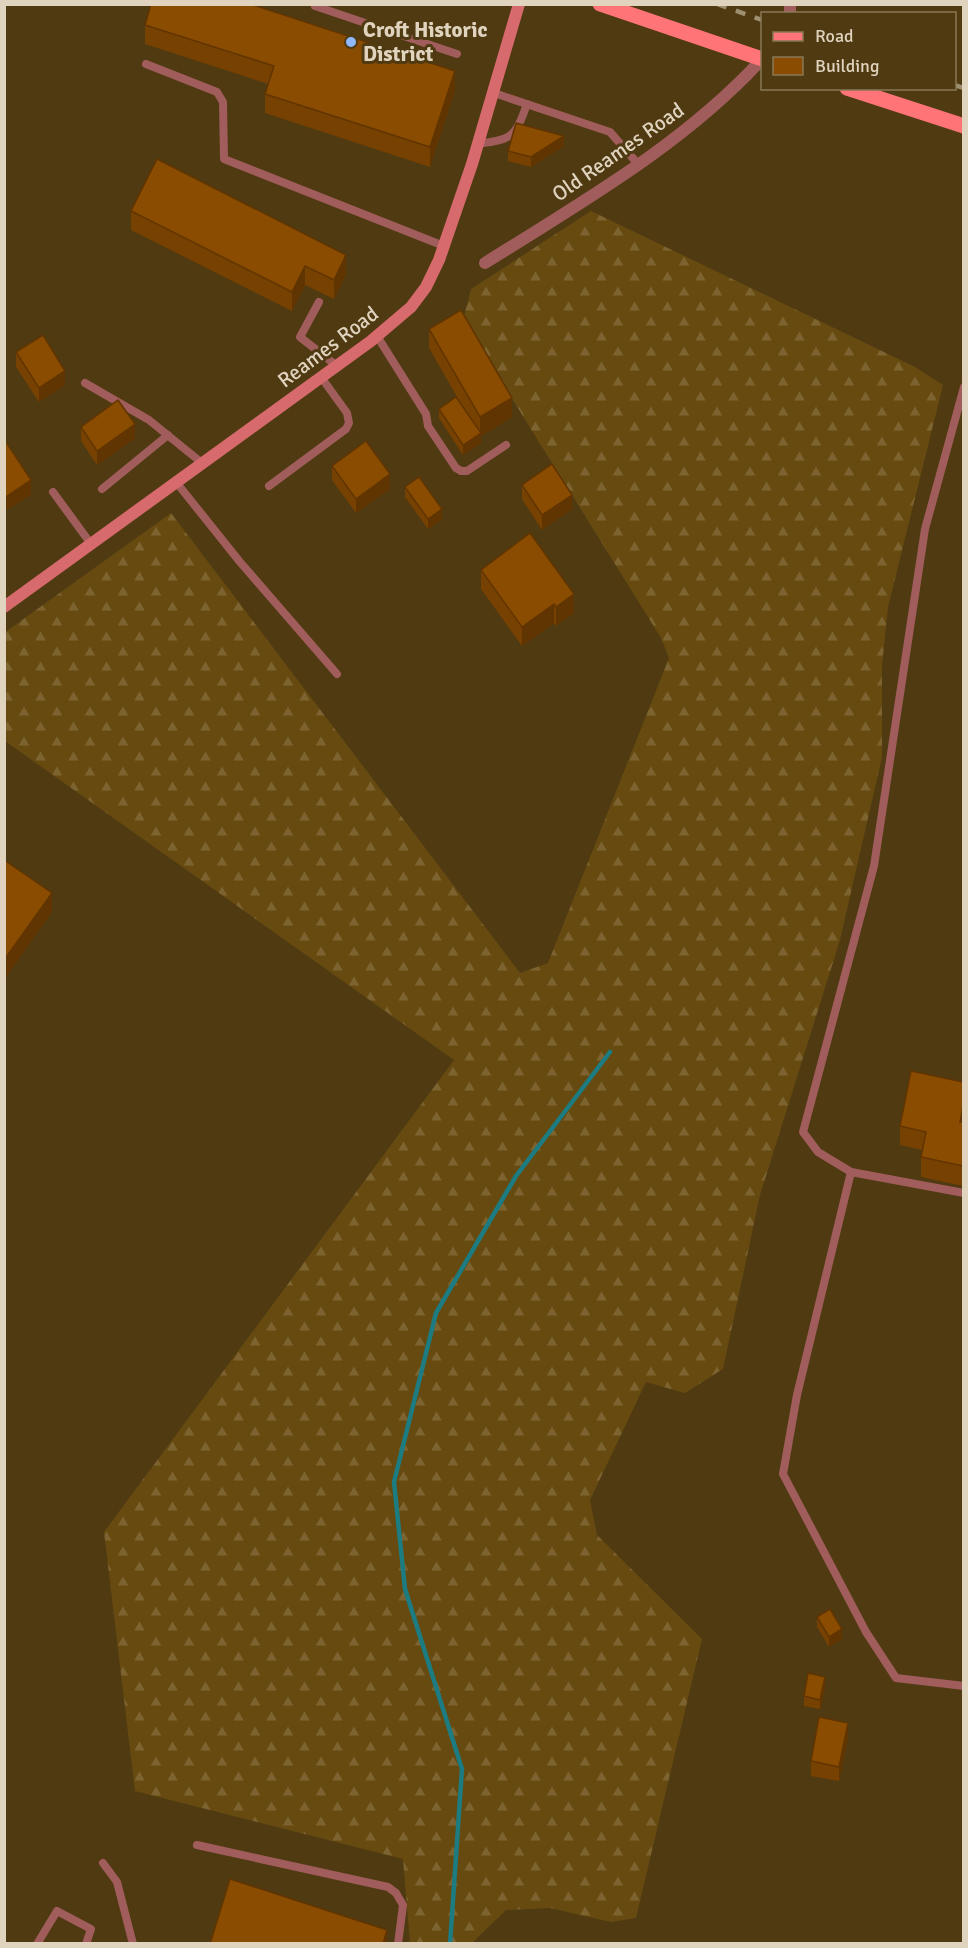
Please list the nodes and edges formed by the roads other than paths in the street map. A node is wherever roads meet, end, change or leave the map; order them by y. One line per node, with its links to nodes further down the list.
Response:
1 (519, 4): 9 (main road, Reames Road)
2 (600, 4): 5 (main road)
3 (314, 5): 4 (lane)
4 (457, 54)
5 (761, 59)
6 (761, 60): 13 (street, Old Reames Road)
7 (146, 64): 14 (lane)
8 (853, 90): 11 (main road)
9 (494, 93): 10 (lane); 12 (main road, Reames Road)
10 (527, 104): 12 (lane); 13 (lane)
11 (963, 126)
12 (478, 144): 14 (main road, Reames Road)
13 (638, 164): 15 (street, Old Reames Road)
14 (444, 246): 17 (main road, Reames Road)
15 (485, 263)
16 (319, 302): 18 (lane)
17 (377, 336): 18 (main road, Reames Road); 23 (lane)
18 (337, 366): 19 (main road, Reames Road)
19 (321, 377): 24 (main road, Reames Road); 26 (lane)
20 (85, 384): 22 (lane)
21 (963, 387): 32 (lane)
22 (168, 435): 24 (lane); 27 (lane)
23 (506, 445)
24 (202, 463): 25 (main road, Reames Road)
25 (176, 482): 29 (main road, Reames Road); 31 (lane)
26 (269, 486)
27 (102, 489)
28 (53, 492): 29 (lane)
29 (91, 544): 30 (main road, Reames Road)
30 (4, 607)
31 (337, 675)
32 (851, 1172): 33 (lane); 34 (lane)
33 (963, 1194)
34 (963, 1686)
35 (197, 1845): 40 (lane)
36 (103, 1863): 39 (lane)
37 (41, 1942): 38 (lane)
38 (86, 1944)
39 (133, 1944)
40 (398, 1944)

